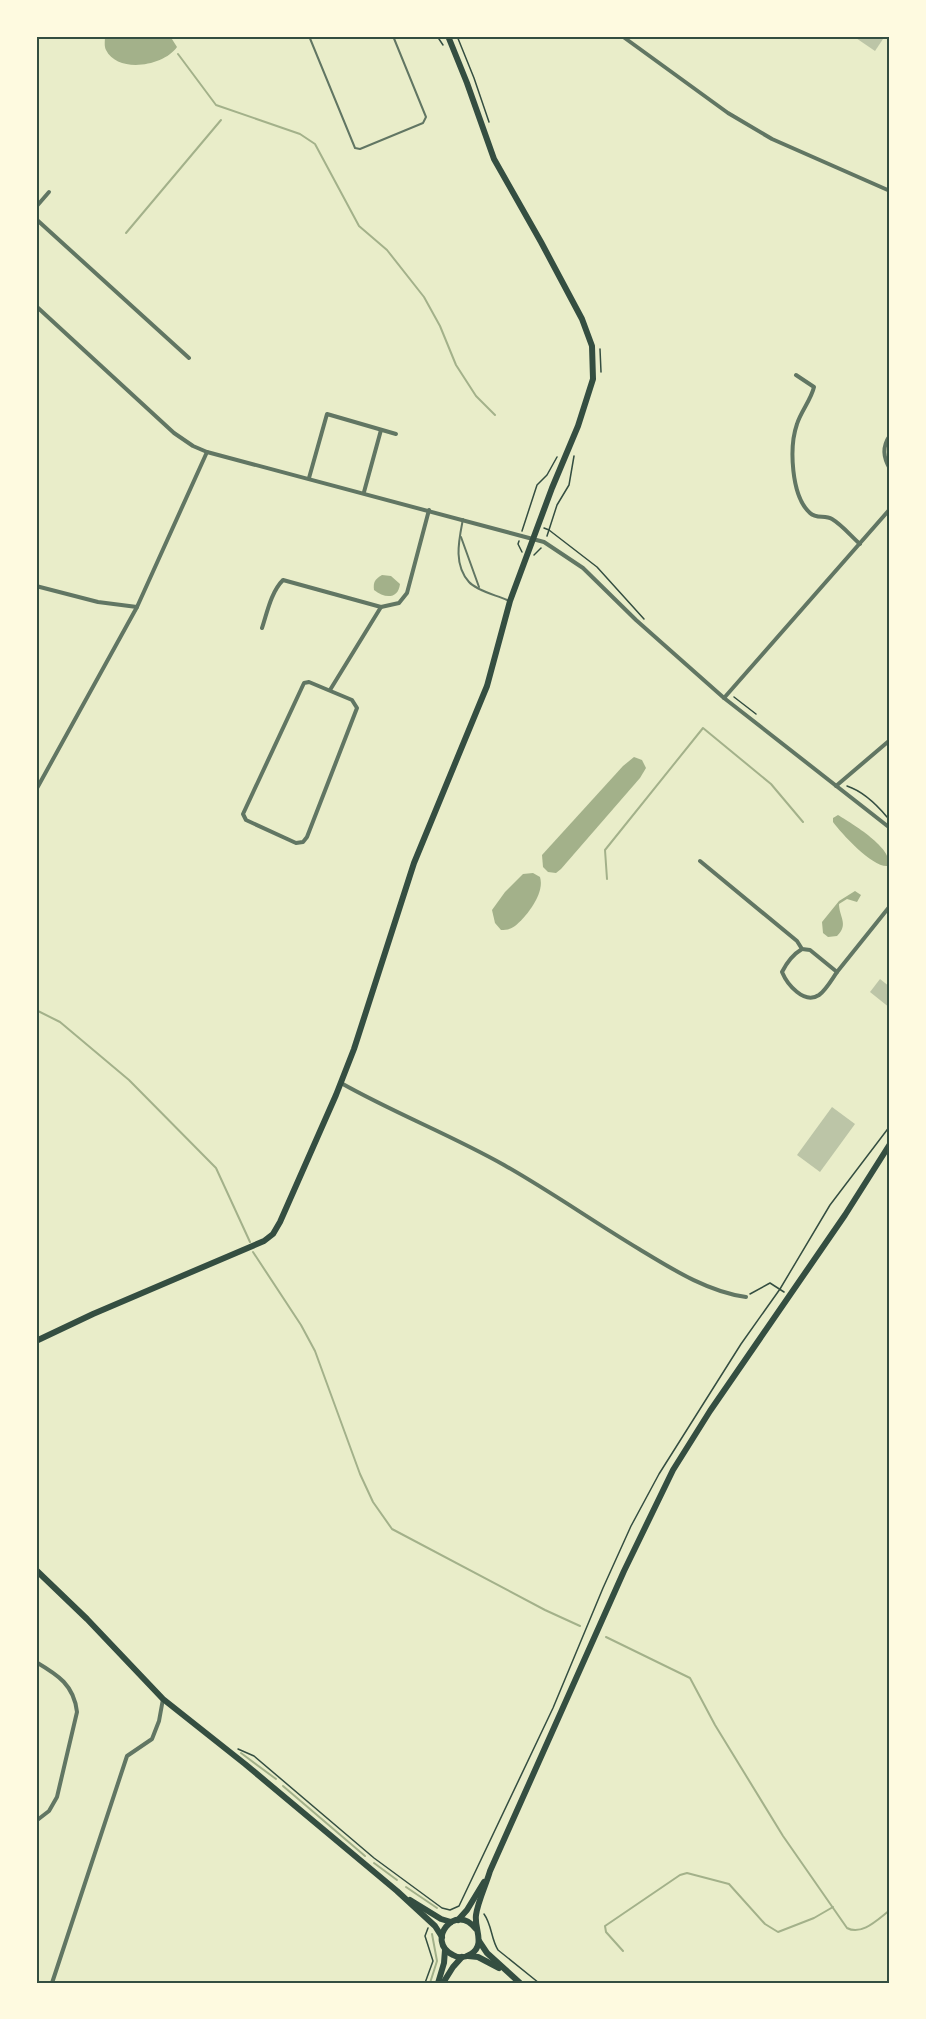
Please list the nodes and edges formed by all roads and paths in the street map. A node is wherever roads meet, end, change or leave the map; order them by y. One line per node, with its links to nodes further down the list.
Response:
1 (309, 36): 2 (lane)
2 (393, 36)
3 (436, 36): 6 (path)
4 (448, 36): 27 (main road)
5 (622, 36): 7 (street)
6 (443, 44)
7 (890, 191)
8 (49, 192): 9 (street)
9 (36, 207)
10 (36, 219): 12 (street)
11 (36, 306): 17 (street)
12 (189, 358)
13 (796, 375): 33 (street)
14 (381, 430): 15 (street); 21 (street); 22 (street)
15 (396, 434)
16 (890, 435): 20 (street)
17 (207, 452): 21 (street); 38 (street)
18 (560, 452): 26 (path)
19 (575, 452): 28 (path)
20 (890, 469)
21 (309, 478): 22 (street)
22 (364, 492): 24 (street)
23 (890, 509): 33 (street)
24 (429, 510): 25 (street); 39 (street)
25 (463, 519): 29 (lane); 30 (street)
26 (525, 522): 27 (path); 30 (path)
27 (538, 526): 28 (path); 31 (main road)
28 (549, 530): 32 (path); 40 (path)
29 (460, 534): 36 (lane); 36 (lane)
30 (521, 534): 31 (street); 34 (path)
31 (535, 538): 32 (street); 34 (main road)
32 (544, 542): 34 (path); 44 (street)
33 (860, 544): 43 (street)
34 (528, 554): 37 (main road)
35 (36, 586): 38 (street)
36 (478, 587): 37 (lane)
37 (510, 601): 56 (main road)
38 (137, 607): 49 (street)
39 (381, 607): 41 (street); 42 (street)
40 (647, 621)
41 (262, 628)
42 (330, 690): 42 (street)
43 (729, 693): 44 (street); 45 (path)
44 (724, 698): 48 (street)
45 (758, 717)
46 (890, 740): 47 (street)
47 (841, 782): 48 (street); 50 (path)
48 (836, 786): 51 (street)
49 (36, 790)
50 (890, 820)
51 (890, 828)
52 (700, 861): 54 (street)
53 (890, 906): 55 (street)
54 (802, 949): 55 (street); 55 (street)
55 (837, 972)
56 (341, 1083): 59 (street); 60 (main road)
57 (890, 1144): 58 (main road)
58 (790, 1296): 59 (path); 66 (main road)
59 (747, 1297)
60 (36, 1341)
61 (36, 1570): 63 (main road)
62 (36, 1662): 65 (street)
63 (163, 1700): 67 (main road); 78 (street)
64 (237, 1748): 68 (path)
65 (36, 1821)
66 (490, 1871): 70 (main road); 72 (main road)
67 (397, 1891): 70 (main road); 71 (main road)
68 (462, 1903)
69 (488, 1920): 82 (path)
70 (454, 1921): 72 (main road); 73 (main road)
71 (432, 1922): 73 (main road); 79 (path)
72 (476, 1929): 74 (main road)
73 (442, 1937): 75 (main road)
74 (479, 1940): 76 (main road); 77 (main road)
75 (445, 1949): 76 (main road); 80 (main road)
76 (465, 1956): 77 (main road); 80 (main road)
77 (507, 1973): 81 (main road)
78 (52, 1983)
79 (425, 1983)
80 (441, 1983)
81 (520, 1983)
82 (539, 1983)

